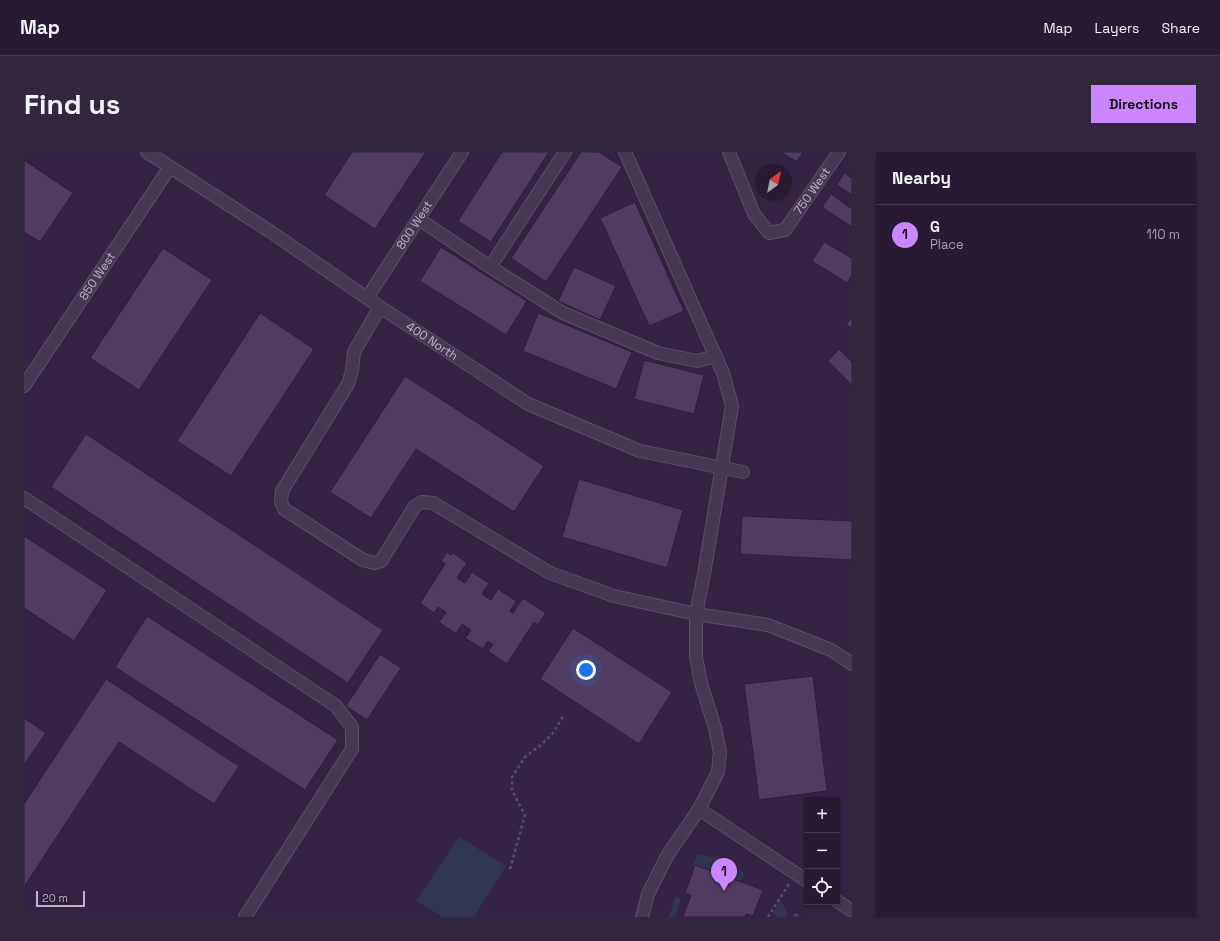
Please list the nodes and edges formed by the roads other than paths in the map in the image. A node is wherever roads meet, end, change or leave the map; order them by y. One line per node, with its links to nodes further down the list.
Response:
1 (147, 152): 7 (street, 400 North)
2 (462, 152): 8 (street, 800 West)
3 (565, 152): 9 (street)
4 (625, 152): 12 (street)
5 (729, 152): 6 (street, 750 West)
6 (839, 152)
7 (170, 167): 10 (street, 400 North); 13 (street, 850 West)
8 (419, 219): 9 (street); 10 (street, 800 West)
9 (490, 267): 12 (street)
10 (367, 298): 11 (street, 400 North)
11 (380, 307): 14 (street, 400 North); 17 (street)
12 (716, 356): 14 (street)
13 (24, 386)
14 (722, 468): 15 (street, 400 North); 17 (street)
15 (742, 472)
16 (24, 498): 23 (street)
17 (696, 614): 18 (street); 19 (street)
18 (852, 664)
19 (699, 809): 20 (street); 24 (street)
20 (804, 879)
21 (840, 903): 22 (street)
22 (852, 911)
23 (245, 917)
24 (642, 917)

